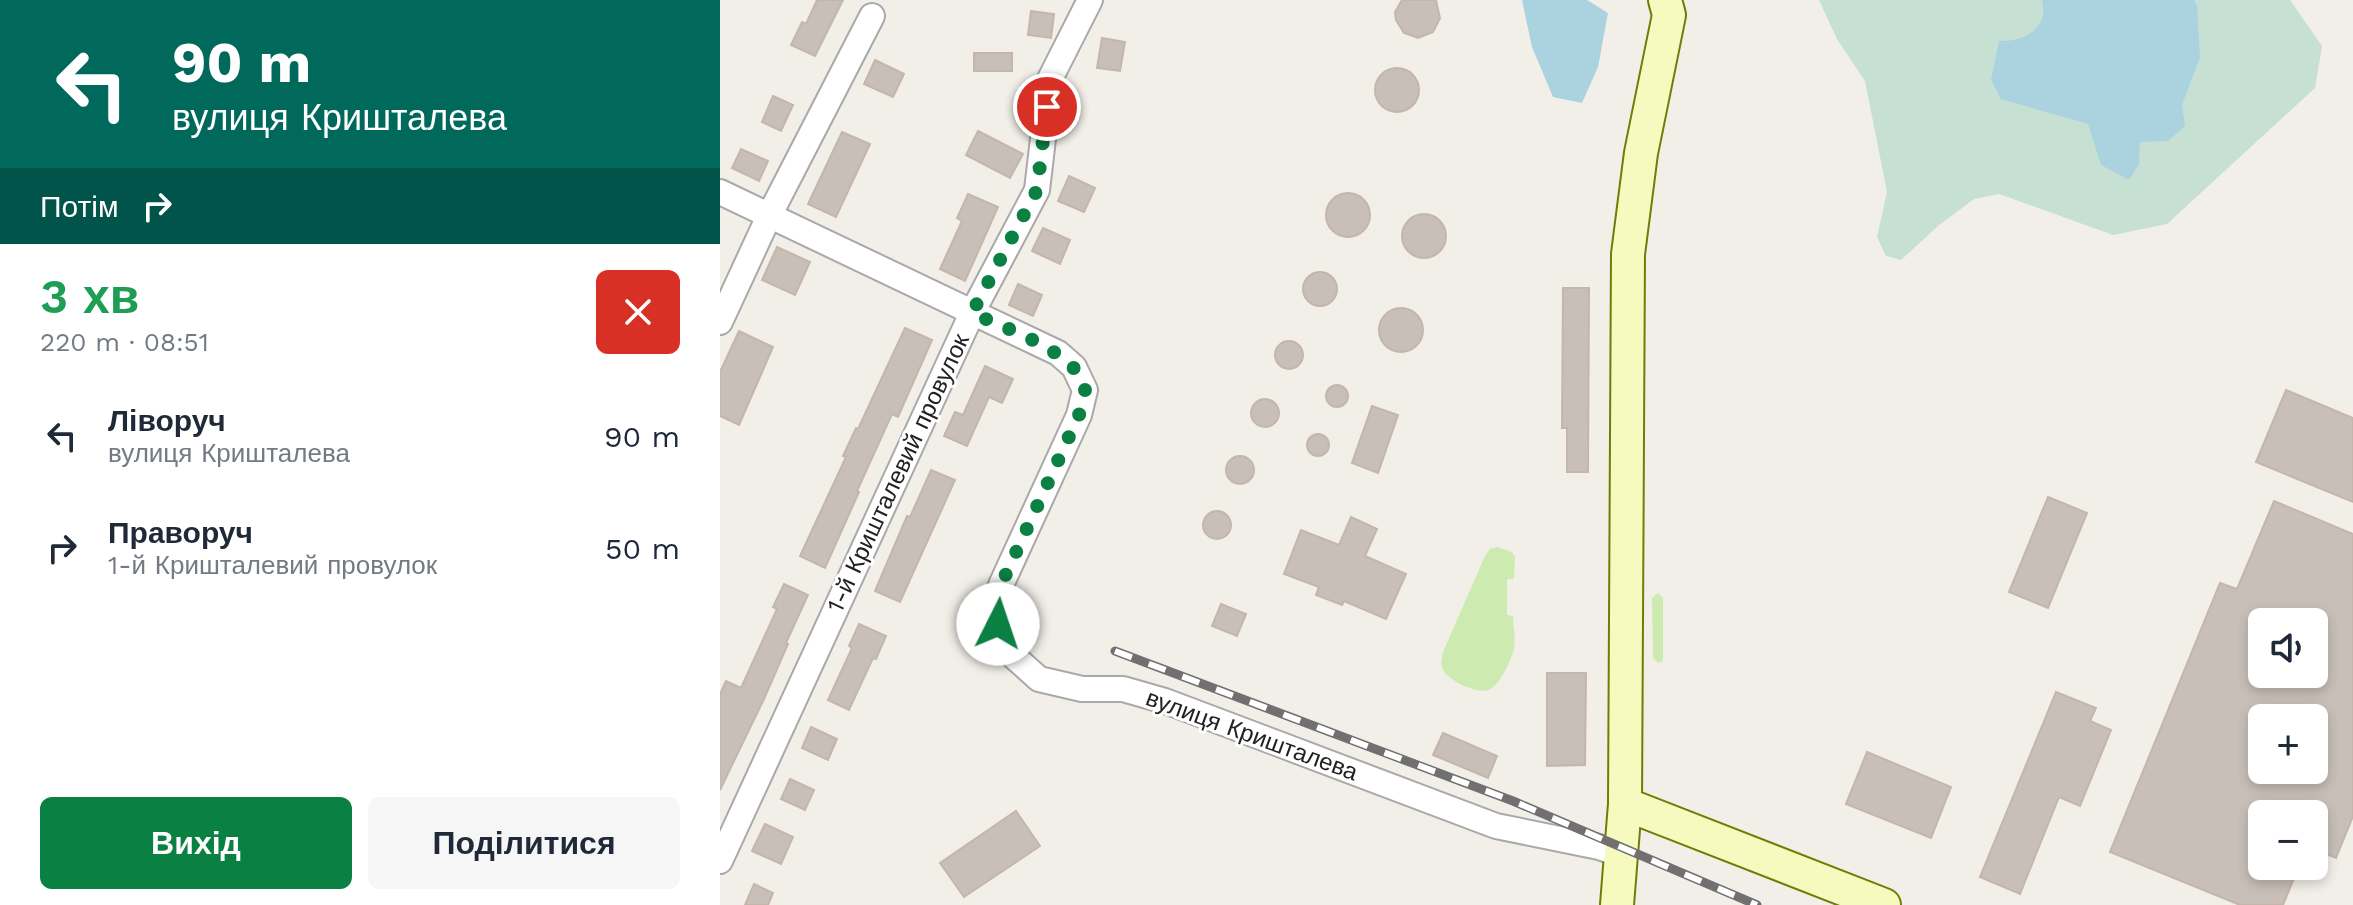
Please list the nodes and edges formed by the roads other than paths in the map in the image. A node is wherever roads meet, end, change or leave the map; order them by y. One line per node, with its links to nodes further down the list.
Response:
1 (1090, 0): 6 (street, 1-й Кришталевий провулок)
2 (1665, 0): 8 (street)
3 (872, 16): 5 (street)
4 (720, 192): 5 (street, вулиця Кришталева)
5 (769, 216): 6 (street, вулиця Кришталева); 7 (street)
6 (972, 313): 9 (street, вулиця Кришталева); 10 (street, 1-й Кришталевий провулок)
7 (720, 322)
8 (1625, 804): 9 (street); 12 (street)
9 (1622, 855): 11 (street)
10 (720, 861)
11 (1617, 905)
12 (1884, 905)

